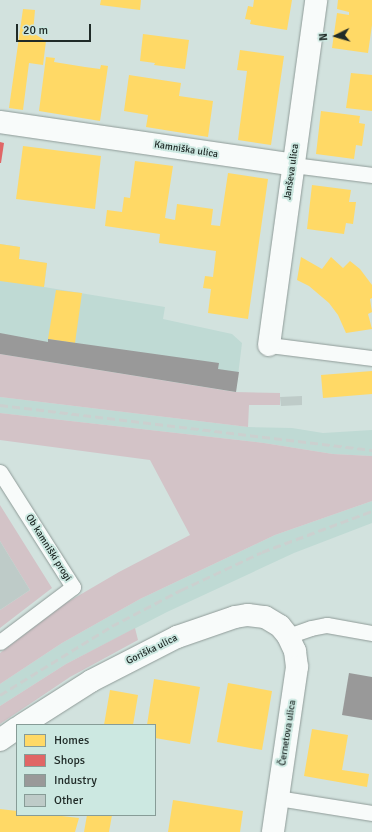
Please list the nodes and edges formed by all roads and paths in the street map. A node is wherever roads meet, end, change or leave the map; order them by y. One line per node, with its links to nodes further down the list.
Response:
1 (316, 0): 3 (street, Janševa ulica)
2 (0, 122): 3 (street, Kamniška ulica)
3 (293, 165): 4 (lane, Kamniška ulica); 5 (street, Janševa ulica)
4 (372, 175)
5 (269, 345): 6 (lane)
6 (372, 358)
7 (0, 472): 10 (lane, Ob kamniški progi)
8 (372, 633): 9 (lane)
9 (288, 636): 11 (street, Goriška ulica); 14 (street, Černetova ulica)
10 (0, 642)
11 (24, 724)
12 (16, 729): 13 (street)
13 (0, 740)
14 (278, 798): 15 (lane); 16 (street, Černetova ulica)
15 (372, 813)
16 (273, 832)

